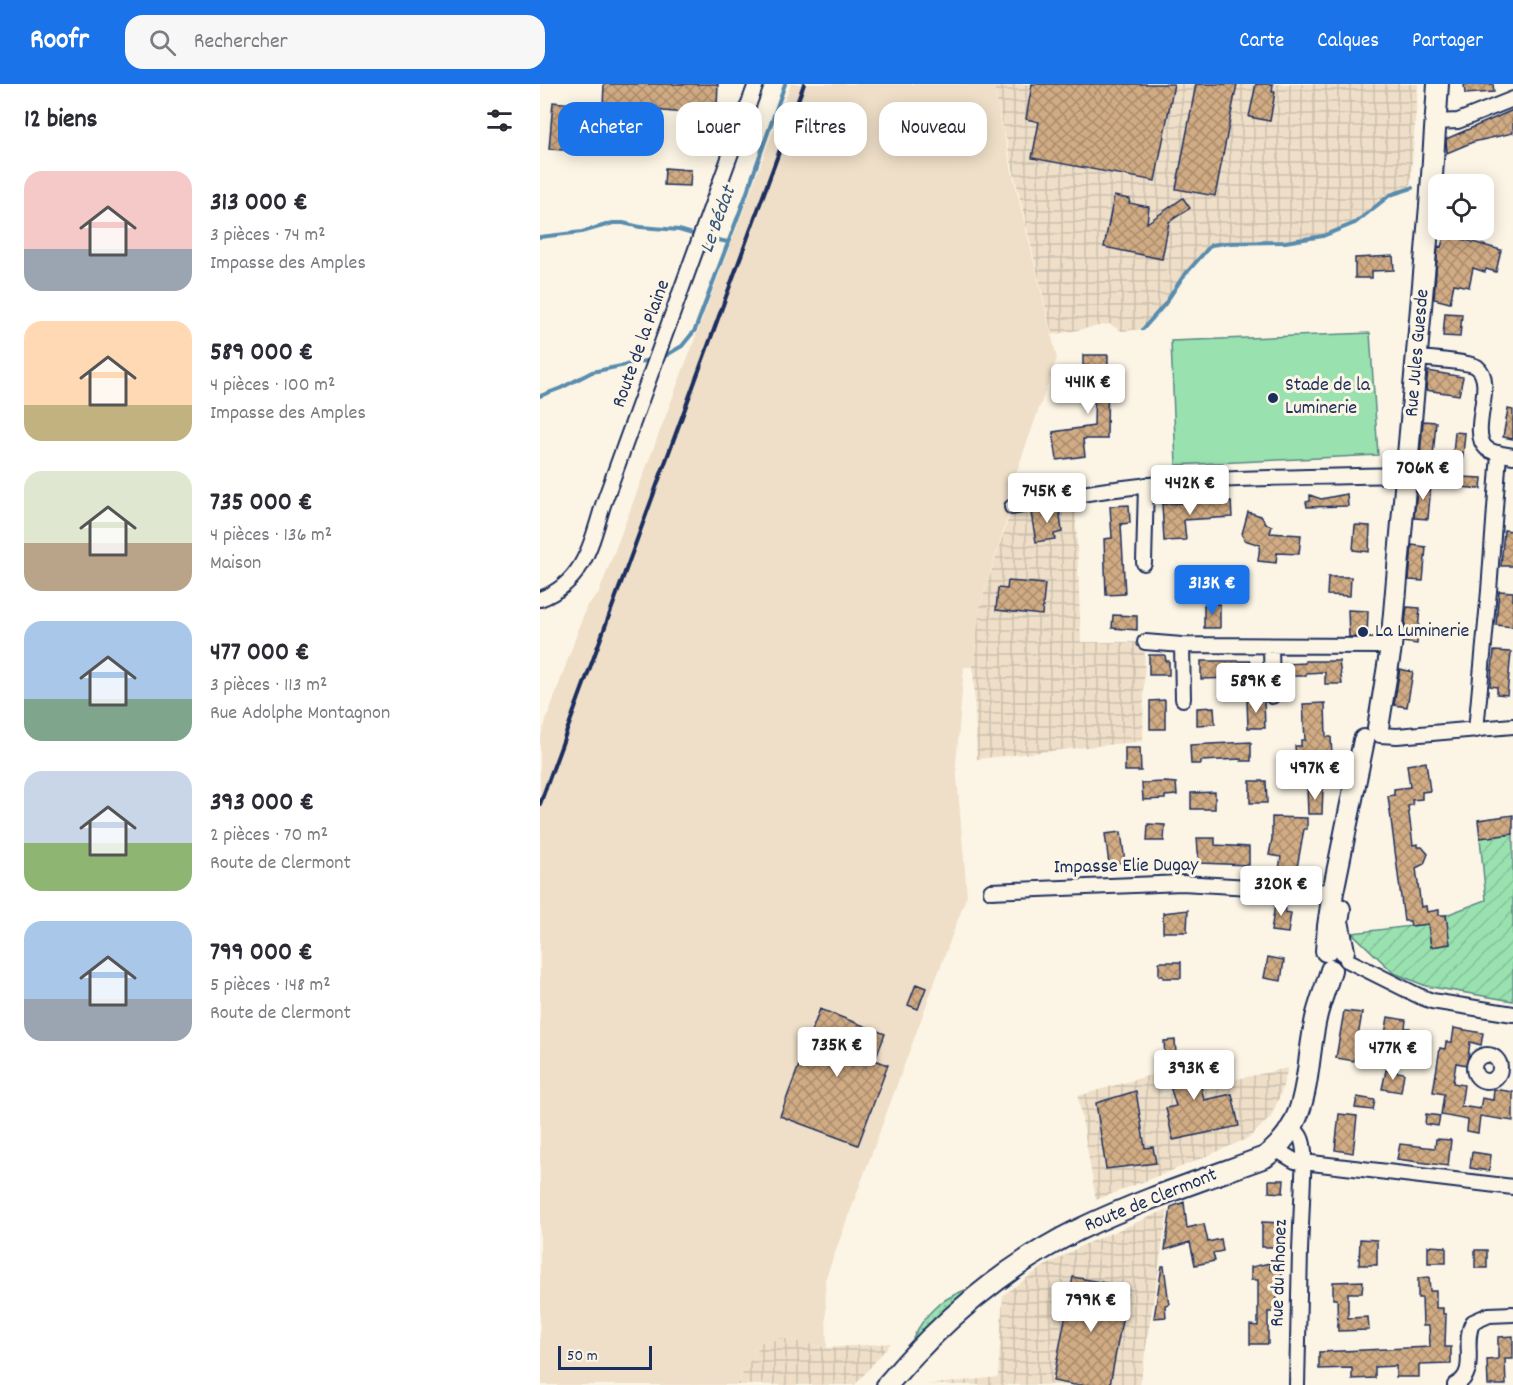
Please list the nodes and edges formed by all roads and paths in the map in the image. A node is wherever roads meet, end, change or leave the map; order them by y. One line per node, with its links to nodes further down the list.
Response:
1 (756, 84): 13 (street, Route de la Plaine)
2 (1428, 84): 9 (main road, Rue Jules Guesde)
3 (1438, 84): 5 (main road, Rue Jules Guesde)
4 (1513, 99): 5 (street)
5 (1435, 122): 6 (main road, Rue Jules Guesde)
6 (1417, 358): 7 (street); 22 (main road, Rue Jules Guesde)
7 (1498, 453): 8 (street); 21 (street)
8 (1513, 456)
9 (1395, 475): 10 (street); 17 (main road, Rue Jules Guesde)
10 (1146, 485): 11 (street); 12 (street)
11 (1012, 507)
12 (1144, 563)
13 (540, 599)
14 (1145, 642): 15 (street)
15 (1182, 645): 16 (street); 19 (street)
16 (1270, 646): 17 (street); 18 (street)
17 (1381, 646): 22 (main road, Rue Jules Guesde)
18 (1272, 696)
19 (1183, 699)
20 (1513, 726): 21 (street)
21 (1476, 730): 22 (street)
22 (1373, 735): 24 (main road, Rue Jules Guesde); 25 (main road, Rue Jules Guesde)
23 (991, 891): 24 (street, Impasse Elie Dugay)
24 (1333, 892): 25 (main road, Rue Jules Guesde)
25 (1337, 958): 26 (street); 27 (main road, Route de Clermont)
26 (1513, 1014)
27 (1292, 1127): 28 (main road, Route de Clermont); 29 (street, Rue du Rhonez)
28 (1275, 1149): 29 (street); 32 (main road, Route de Clermont)
29 (1304, 1163): 30 (street); 33 (street, Rue du Rhonez)
30 (1513, 1187)
31 (1513, 1314): 34 (street)
32 (887, 1385)
33 (1297, 1385)
34 (1455, 1385)

